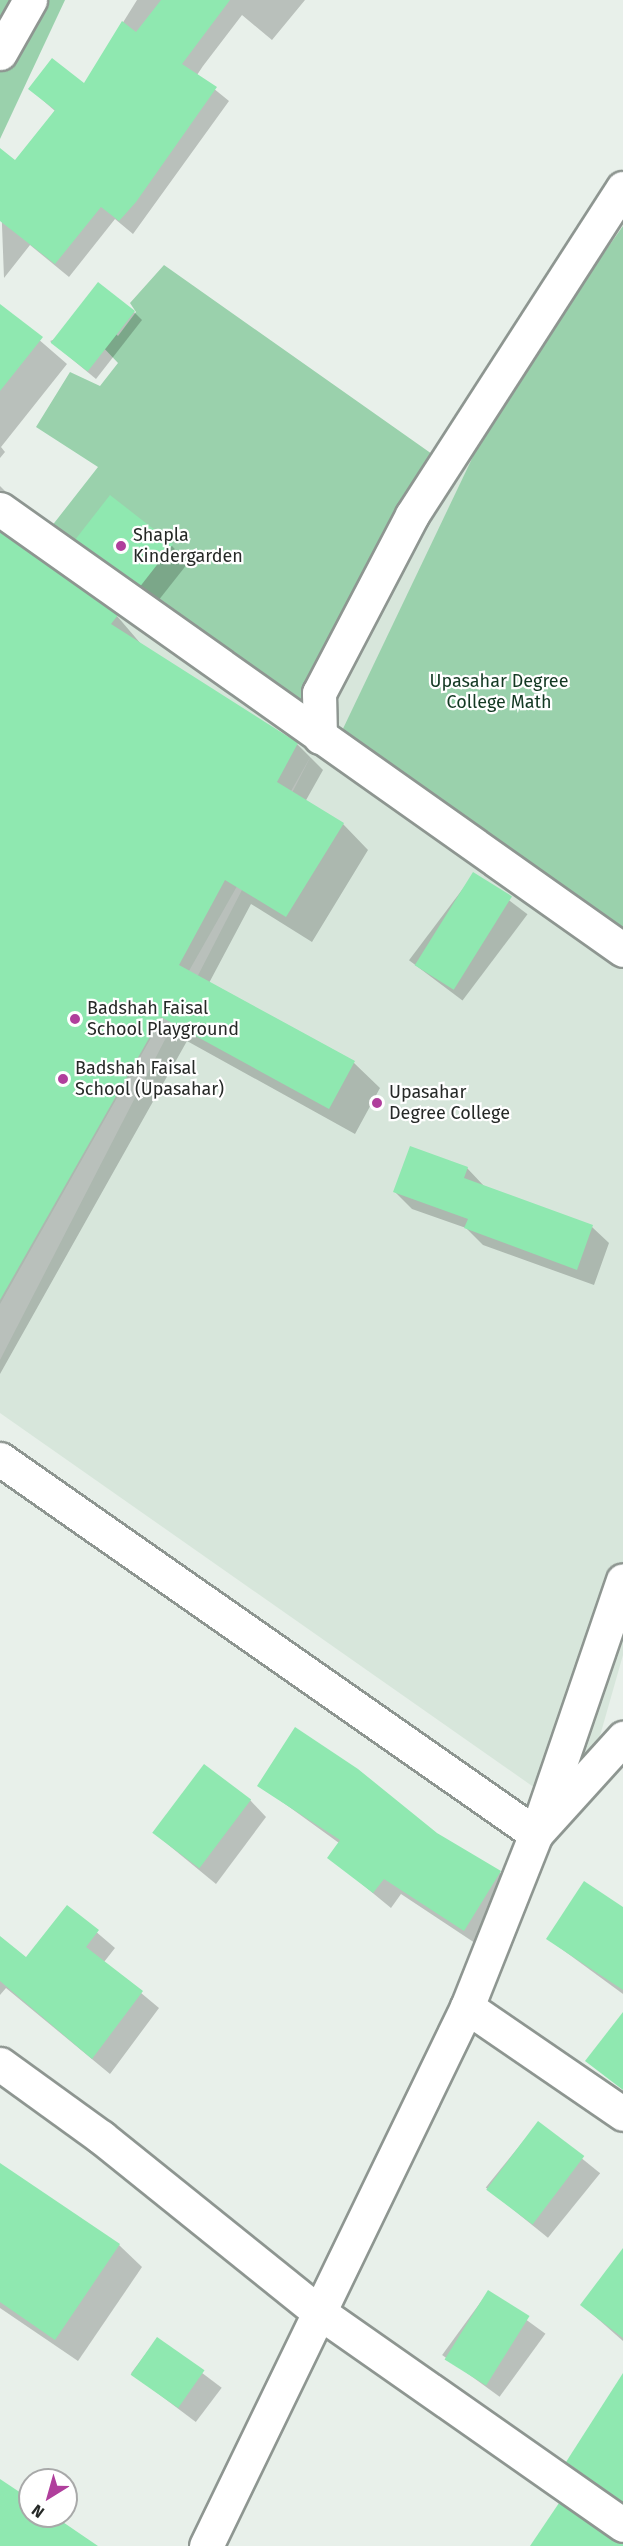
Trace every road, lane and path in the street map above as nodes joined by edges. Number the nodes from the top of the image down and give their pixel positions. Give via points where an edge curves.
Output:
1 (30, 0) edge
2 (0, 53) edge
3 (623, 188) edge
4 (0, 509) edge
5 (320, 737) junction
6 (623, 950) edge
7 (0, 1459) edge
8 (623, 1580) edge
9 (623, 1738) edge
10 (536, 1834) junction
11 (467, 2007) junction
12 (0, 2064) edge
13 (623, 2114) edge
14 (319, 2312) junction
15 (623, 2525) edge
16 (206, 2546) edge

1 - 2 street
3 - 5 street via 412,515 319,693
4 - 5 street
5 - 6 street
7 - 10 street
8 - 10 street
9 - 10 street
10 - 11 street
11 - 13 street
11 - 14 street
12 - 14 street via 101,2137
14 - 15 street
14 - 16 street

